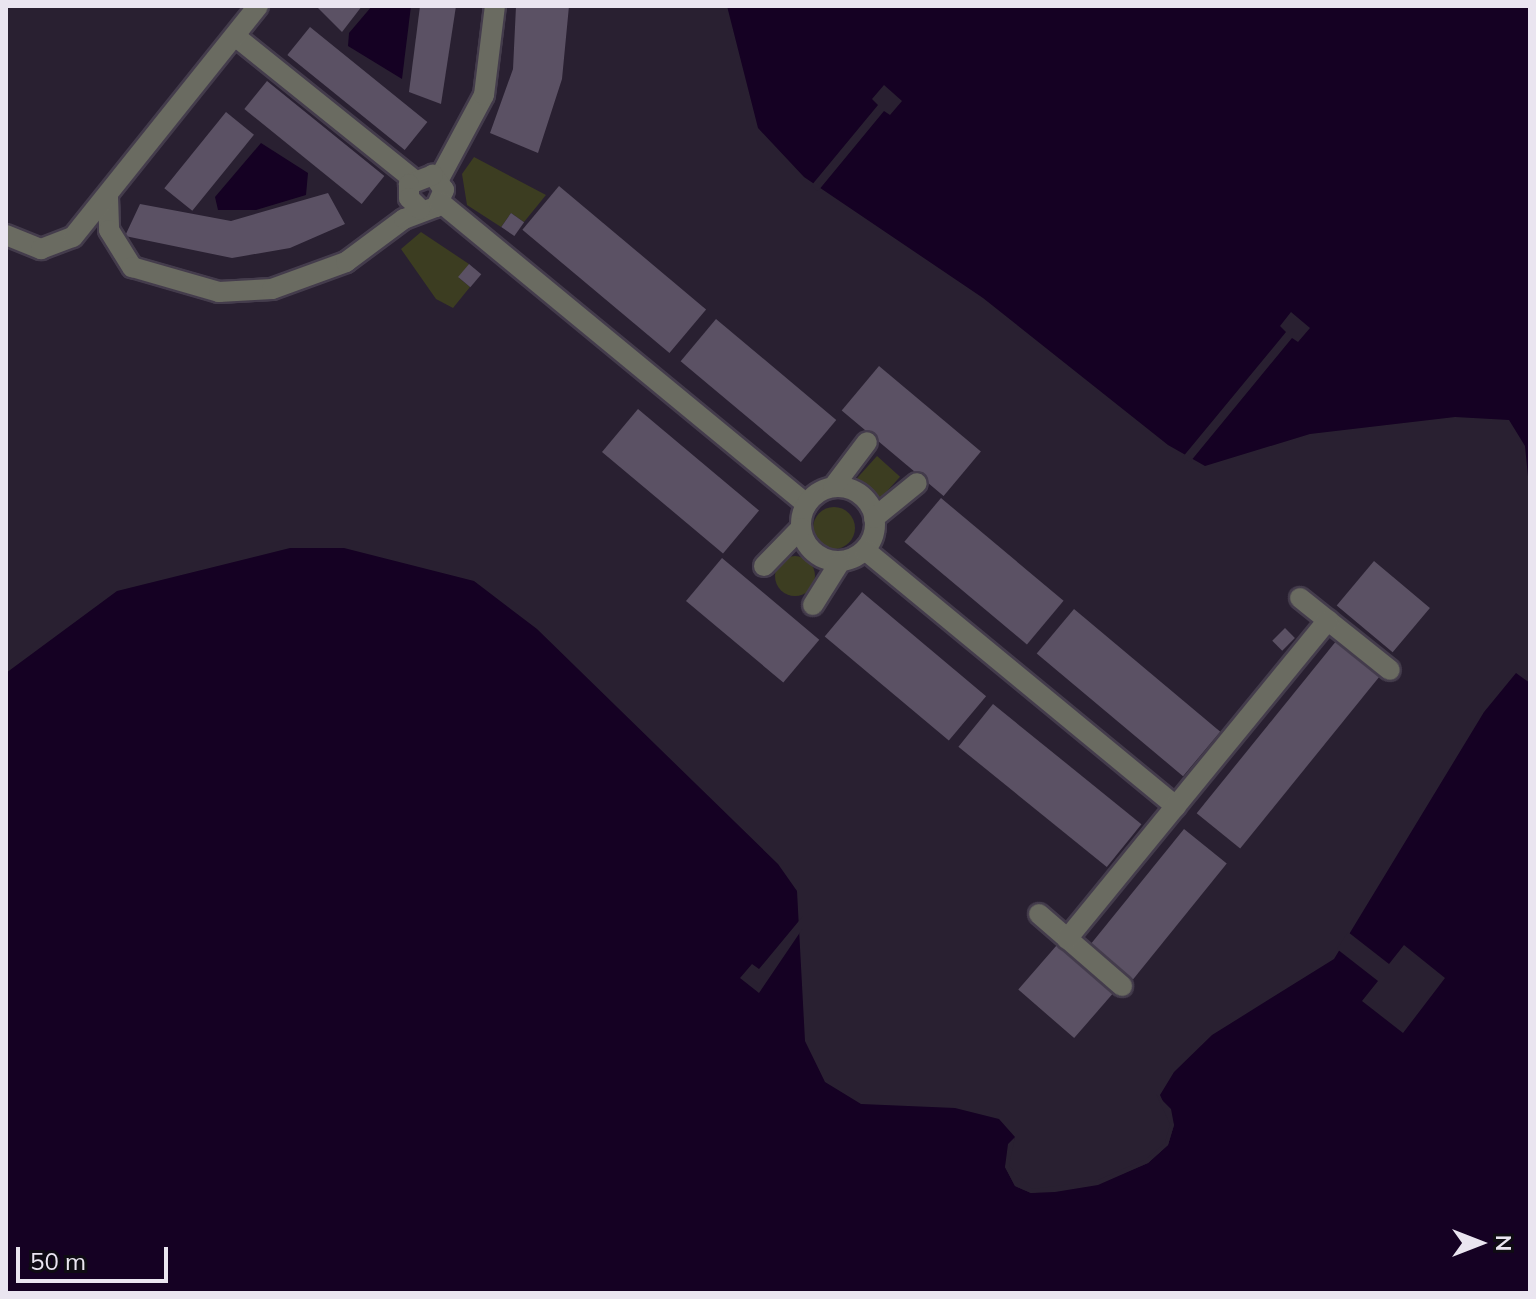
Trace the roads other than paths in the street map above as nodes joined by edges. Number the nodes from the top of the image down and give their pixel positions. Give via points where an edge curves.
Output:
1 (258, 6) edge
2 (495, 6) edge
3 (235, 36) junction
4 (413, 179) junction
5 (439, 179) junction
6 (108, 197) junction
7 (440, 202) junction
8 (420, 209) junction
9 (6, 235) edge
10 (867, 442) dead end
11 (917, 483) dead end
12 (833, 487) junction
13 (807, 504) junction
14 (874, 518) junction
15 (801, 528) junction
16 (865, 550) junction
17 (840, 562) junction
18 (764, 566) dead end
19 (1300, 598) dead end
20 (813, 605) dead end
21 (1328, 620) junction
22 (1390, 670) dead end
23 (1176, 806) junction
24 (1039, 914) dead end
25 (1067, 939) junction
26 (1122, 986) dead end

1 - 3 street
2 - 5 street via 484,95
3 - 4 street
3 - 6 street
4 - 5 street
4 - 8 street via 409,198
5 - 7 street
6 - 8 street via 109,230 132,267 219,292 272,289 322,274
6 - 9 street via 64,243 29,248
7 - 8 street
7 - 13 street
10 - 12 street
11 - 14 street
12 - 13 street
12 - 14 street via 861,495
13 - 15 street
14 - 16 street
15 - 17 street via 815,554
15 - 18 street
16 - 17 street
16 - 23 street
17 - 20 street
19 - 21 street
21 - 22 street
21 - 23 street
23 - 25 street
24 - 25 street
25 - 26 street

